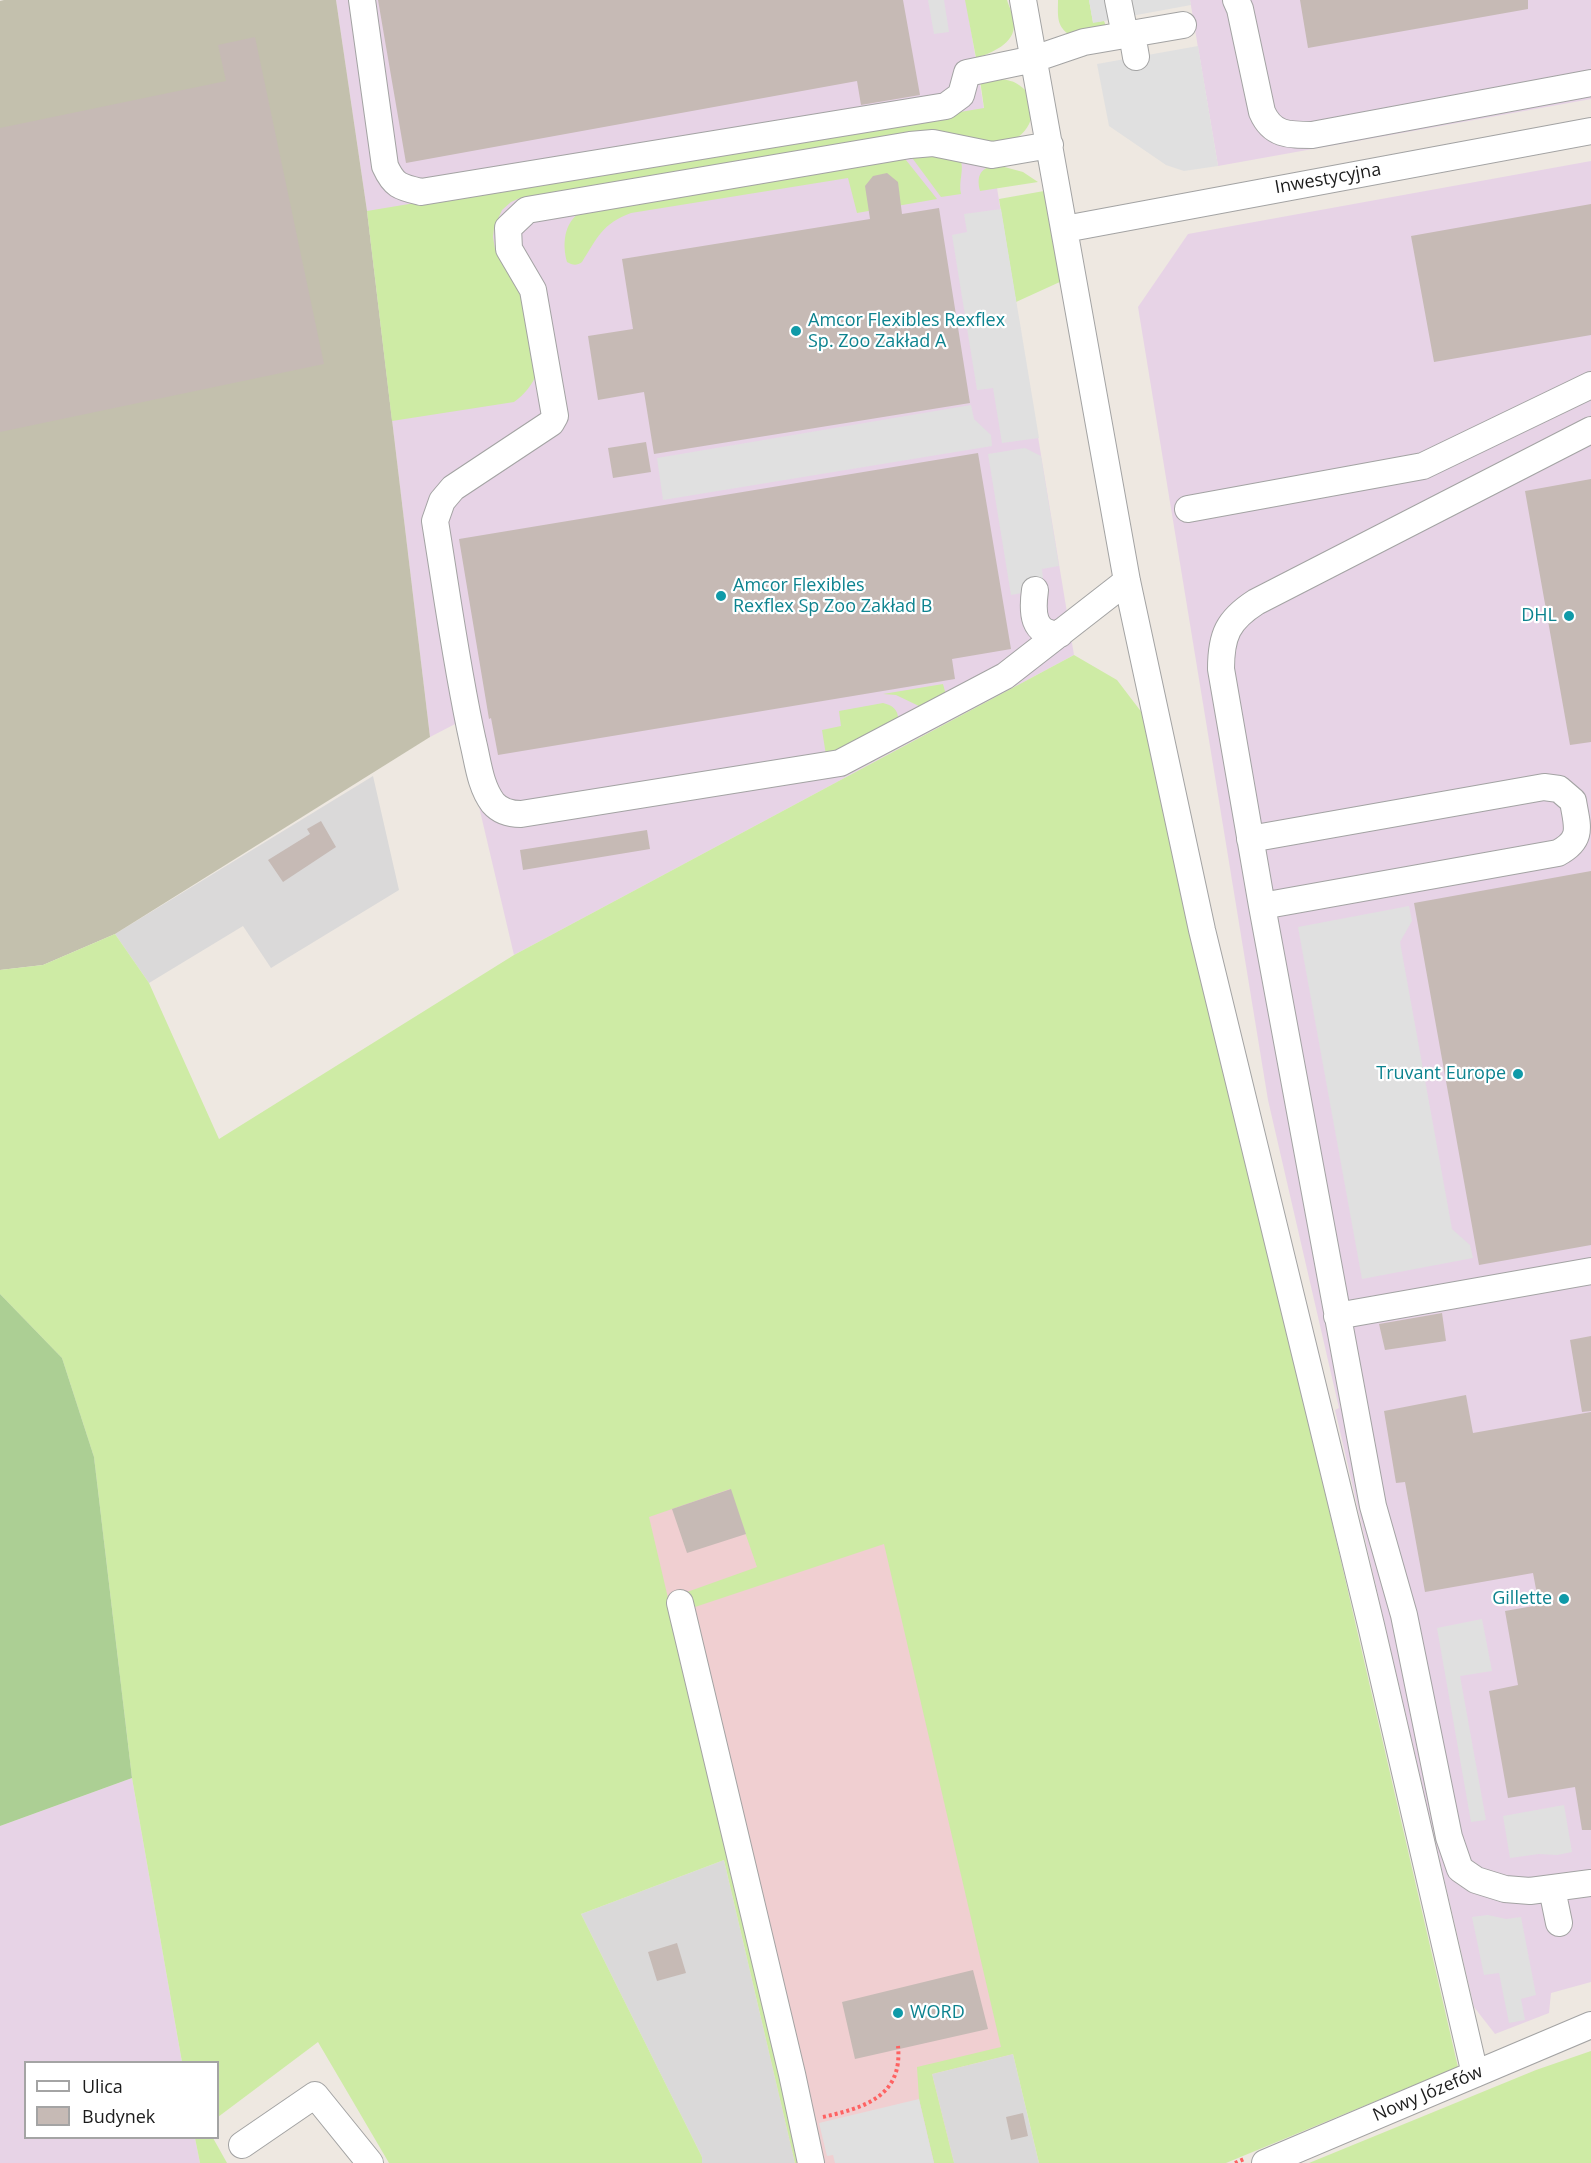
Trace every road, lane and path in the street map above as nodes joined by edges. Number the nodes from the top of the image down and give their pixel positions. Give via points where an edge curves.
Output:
1 (362, 0) edge
2 (1023, 0) edge
3 (1118, 0) edge
4 (1236, 0) edge
5 (1183, 26) dead end
6 (1131, 42) junction
7 (1034, 59) junction
8 (1591, 83) edge
9 (1591, 130) edge
10 (1050, 145) junction
11 (1065, 229) junction
12 (1591, 385) edge
13 (1591, 430) edge
14 (1188, 509) dead end
15 (1127, 581) junction
16 (1035, 590) dead end
17 (1060, 634) junction
18 (1250, 839) junction
19 (1262, 906) junction
20 (1591, 1271) edge
21 (1337, 1316) junction
22 (680, 1603) dead end
23 (1591, 1883) edge
24 (1552, 1889) junction
25 (1559, 1923) dead end
26 (1591, 2025) edge
27 (898, 2046) dead end
28 (1476, 2074) junction
29 (816, 2119) dead end
30 (242, 2145) dead end
31 (370, 2163) edge
32 (811, 2163) edge
33 (1265, 2163) edge

1 - 7 street via 385,166 400,187 420,192 946,106 961,95 967,73
2 - 7 street
3 - 6 street
4 - 8 street via 1262,112 1267,124 1286,133 1312,135
5 - 6 street
6 - 7 street via 1084,42
7 - 10 street
9 - 11 street, Inwestycyjna
10 - 11 street
10 - 17 street via 992,155 933,143 910,145 527,210 508,228 507,239 532,290 555,416 551,423 453,488 442,501 435,522 467,716 482,781 496,807 513,814 840,763 1005,676
11 - 15 street
12 - 14 street via 1424,466
13 - 18 street via 1240,613 1227,630 1221,669
15 - 17 street
15 - 28 street via 1202,930
16 - 17 street via 1037,626 1046,633
18 - 19 street
18 - 19 street via 1544,787 1559,789 1573,801 1578,832 1570,846 1558,853
19 - 21 street
20 - 21 street
21 - 24 street via 1373,1506 1404,1615 1449,1837 1460,1869 1476,1880 1506,1889
22 - 32 street
23 - 24 street
24 - 25 street
26 - 28 street, Nowy Józefów
27 - 29 path via 897,2075 881,2096 858,2109
28 - 33 street, Nowy Józefów
30 - 31 street via 315,2095

